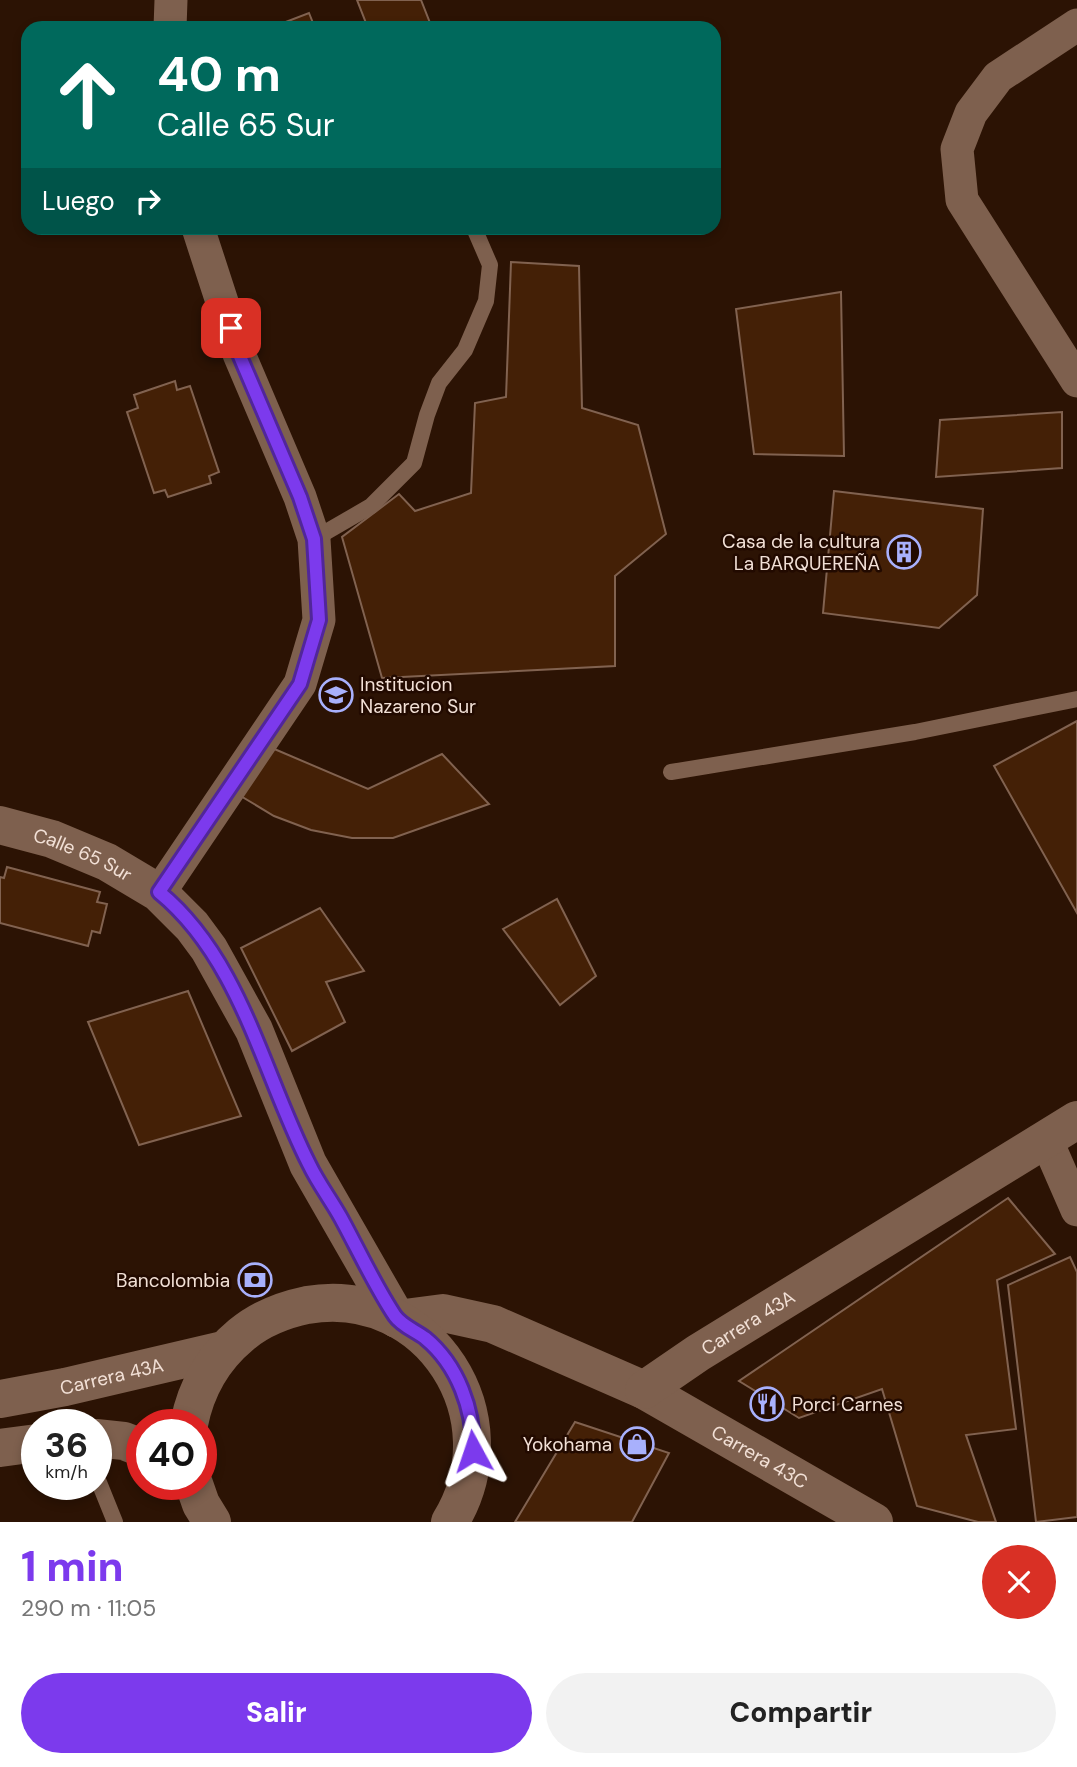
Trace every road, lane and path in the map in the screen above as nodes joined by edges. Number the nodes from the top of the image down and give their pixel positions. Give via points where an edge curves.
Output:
1 (171, 0) edge
2 (170, 21) edge
3 (1077, 24) edge
4 (200, 235) edge
5 (477, 235) edge
6 (1077, 381) edge
7 (314, 539) junction
8 (1077, 699) edge
9 (671, 772) dead end
10 (0, 825) edge
11 (159, 892) junction
12 (1061, 1129) edge
13 (1077, 1210) edge
14 (397, 1319) junction
15 (223, 1350) junction
16 (643, 1390) junction
17 (0, 1399) edge
18 (192, 1409) edge
19 (21, 1445) edge
20 (0, 1448) edge
21 (106, 1500) edge
22 (200, 1500) edge
23 (841, 1511) edge
24 (115, 1522) edge
25 (212, 1522) edge
26 (450, 1522) edge
27 (874, 1522) edge

1 - 2 street
3 - 6 street via 999,77 971,113 957,149 962,200
4 - 7 street via 239,354
5 - 7 lane via 490,265 486,301 465,350 439,383 414,463 371,506
7 - 11 street via 319,620 300,684
8 - 9 lane via 915,732
10 - 11 street, Calle 65 Sur via 74,848
11 - 14 street, Calle 65 Sur via 209,949 254,1030 309,1164
12 - 13 street
12 - 16 street, Carrera 43A
14 - 15 street via 361,1306 324,1303 286,1309 252,1325
14 - 16 street via 443,1313 493,1324
14 - 26 street via 426,1339 450,1366 466,1399 473,1433 472,1469
15 - 17 street, Carrera 43A
15 - 18 street via 205,1376
16 - 23 street, Carrera 43C
19 - 20 street
21 - 24 lane
22 - 25 street
23 - 27 street, Carrera 43C

